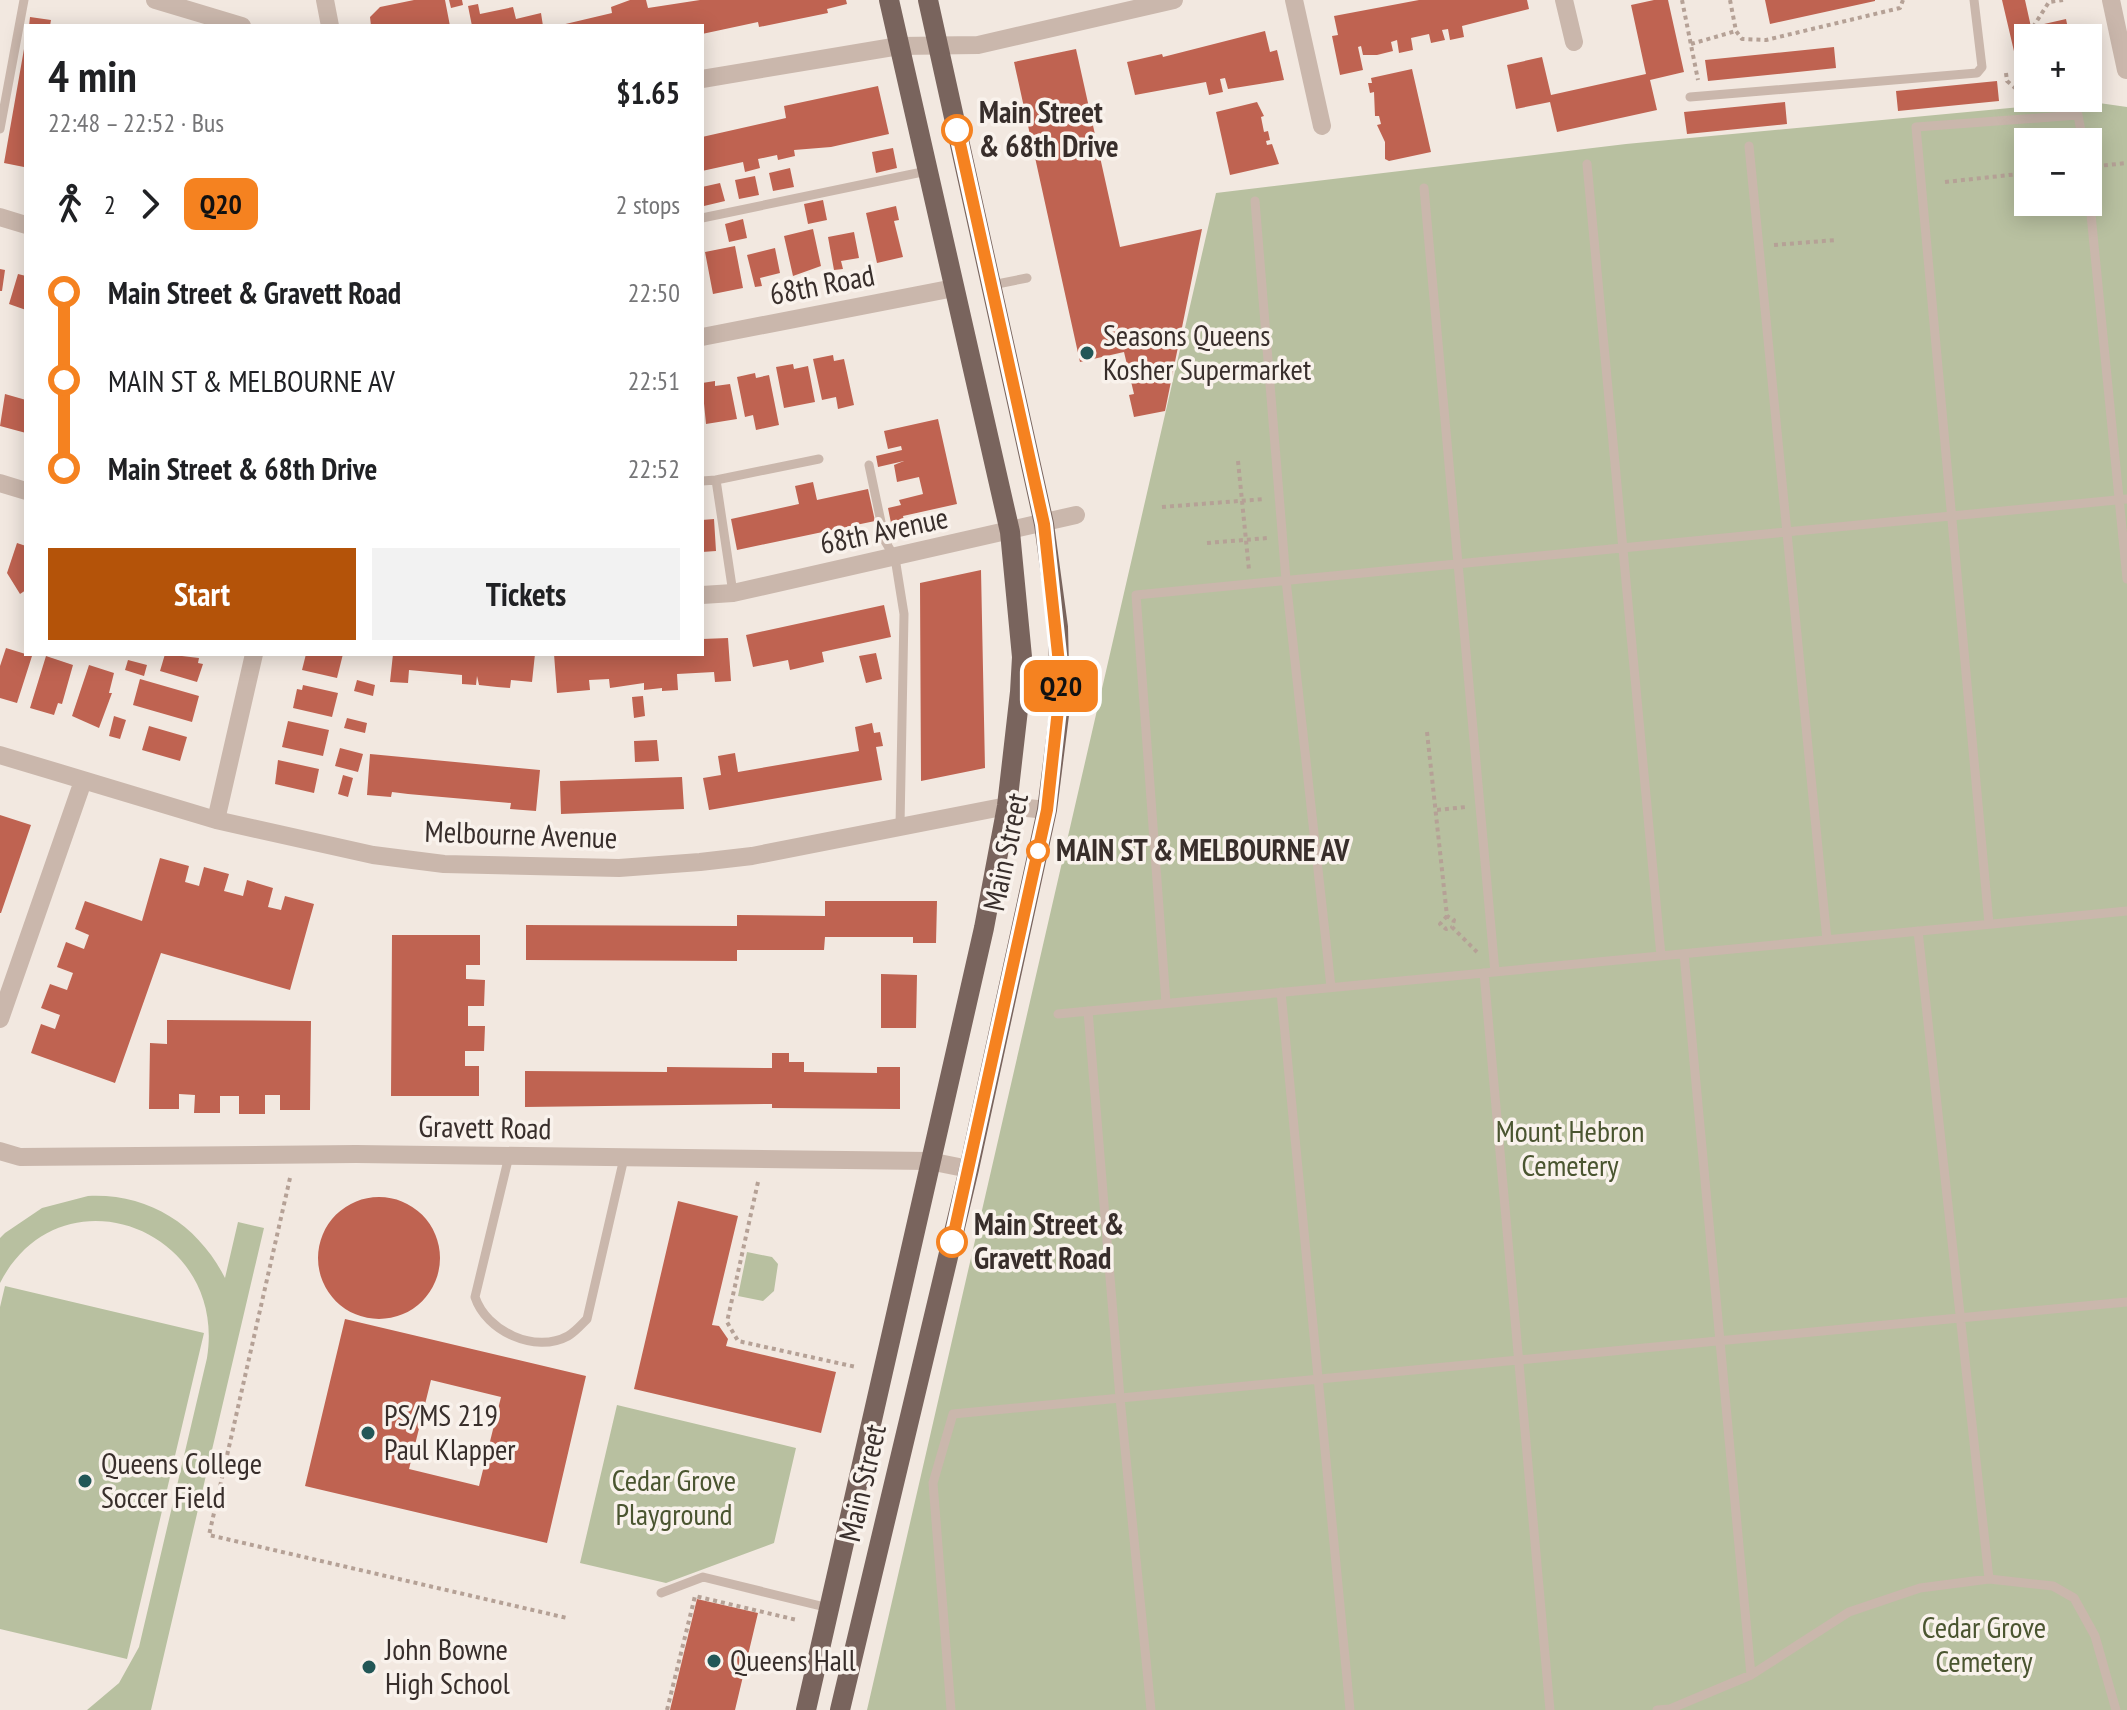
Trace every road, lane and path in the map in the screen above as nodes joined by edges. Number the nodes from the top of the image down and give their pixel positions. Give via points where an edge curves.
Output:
1 (24, 0) edge
2 (155, 0) edge
3 (325, 0) edge
4 (889, 0) edge
5 (928, 0) edge
6 (1174, 0) edge
7 (1294, 0) edge
8 (1564, 0) edge
9 (1682, 0) edge
10 (1730, 0) edge
11 (1903, 0) edge
12 (1974, 0) edge
13 (2063, 0) edge
14 (2111, 0) edge
15 (2047, 1) edge
16 (235, 24) edge
17 (330, 24) edge
18 (2035, 24) edge
19 (1736, 31) junction
20 (1574, 42) dead end
21 (1691, 44) junction
22 (937, 45) junction
23 (899, 46) junction
24 (2126, 71) edge
25 (2006, 73) dead end
26 (704, 79) edge
27 (1698, 80) dead end
28 (2014, 87) edge
29 (1690, 97) dead end
30 (1322, 126) dead end
31 (2080, 128) edge
32 (0, 129) edge
33 (1749, 146) dead end
34 (2127, 163) edge
35 (1587, 164) dead end
36 (2102, 166) edge
37 (927, 171) junction
38 (2014, 175) edge
39 (1945, 182) dead end
40 (1424, 188) dead end
41 (1255, 201) dead end
42 (2092, 216) edge
43 (0, 217) edge
44 (704, 218) edge
45 (24, 224) edge
46 (1836, 240) dead end
47 (1759, 246) junction
48 (1027, 278) dead end
49 (991, 285) junction
50 (954, 288) junction
51 (704, 337) edge
52 (819, 459) dead end
53 (1238, 461) dead end
54 (869, 465) dead end
55 (716, 480) junction
56 (704, 481) edge
57 (0, 483) edge
58 (24, 490) edge
59 (1279, 498) junction
60 (2124, 499) edge
61 (1242, 500) junction
62 (1162, 507) dead end
63 (1076, 515) dead end
64 (1952, 516) junction
65 (1044, 524) junction
66 (1010, 532) junction
67 (1788, 532) junction
68 (1283, 537) junction
69 (1246, 540) junction
70 (1207, 543) dead end
71 (1622, 548) junction
72 (895, 558) junction
73 (1457, 564) junction
74 (2127, 579) edge
75 (1286, 580) junction
76 (1250, 584) junction
77 (733, 593) junction
78 (704, 595) edge
79 (254, 656) edge
80 (1427, 732) dead end
81 (0, 755) edge
82 (83, 781) junction
83 (1007, 806) junction
84 (1480, 806) junction
85 (1047, 810) junction
86 (1437, 810) junction
87 (216, 820) junction
88 (900, 826) junction
89 (2127, 911) edge
90 (1447, 916) junction
91 (1989, 924) junction
92 (1452, 927) junction
93 (1918, 931) junction
94 (1827, 940) junction
95 (1684, 954) junction
96 (1661, 956) junction
97 (1489, 972) junction
98 (1331, 987) junction
99 (1281, 992) junction
100 (1166, 1003) junction
101 (1088, 1011) junction
102 (1058, 1014) dead end
103 (0, 1019) edge
104 (0, 1151) edge
105 (509, 1156) junction
106 (624, 1158) junction
107 (929, 1161) junction
108 (969, 1169) junction
109 (290, 1178) dead end
110 (758, 1182) dead end
111 (2127, 1302) edge
112 (1962, 1318) junction
113 (1719, 1341) junction
114 (1519, 1361) junction
115 (856, 1367) dead end
116 (1318, 1380) junction
117 (1120, 1398) junction
118 (1989, 1579) junction
119 (661, 1593) dead end
120 (829, 1608) junction
121 (567, 1618) dead end
122 (797, 1620) dead end
123 (1751, 1675) junction
124 (667, 1710) edge
125 (806, 1710) edge
126 (840, 1710) edge
127 (951, 1710) edge
128 (1151, 1710) edge
129 (1350, 1710) edge
130 (1550, 1710) edge
131 (1657, 1710) edge
132 (2116, 1710) edge

1 - 32 lane
2 - 16 street
3 - 17 street
4 - 23 main road, Main Street
5 - 22 main road, Main Street
6 - 22 street via 978,45
7 - 30 street
8 - 20 street
9 - 21 path
10 - 19 path
11 - 19 path via 1900,8 1766,40 1742,39
12 - 29 lane via 1982,67 1977,73
13 - 15 path
14 - 24 street
15 - 18 path
19 - 21 path
21 - 27 path
22 - 23 street
22 - 49 main road, Main Street
23 - 26 street
23 - 37 main road, Main Street
25 - 28 path
31 - 64 lane via 2078,115 1916,127
33 - 47 lane
34 - 36 path
35 - 71 lane
37 - 44 lane
37 - 50 main road, Main Street
38 - 39 path
40 - 73 lane
41 - 59 lane
42 - 60 lane
43 - 45 street
46 - 47 path
47 - 67 lane
48 - 49 lane
49 - 65 main road, Main Street
50 - 51 street, 68th Road
50 - 66 main road, Main Street
52 - 55 lane
53 - 61 path
54 - 72 lane via 885,541
55 - 56 lane
55 - 77 lane
57 - 58 street
59 - 61 path
59 - 68 lane
60 - 64 lane
60 - 74 lane
61 - 62 path
61 - 69 path
63 - 65 street, 68th Avenue
64 - 67 lane
64 - 91 lane
65 - 66 street, 68th Avenue
65 - 85 main road, Main Street via 1061,682
66 - 72 street, 68th Avenue
66 - 83 main road, Main Street via 1022,657
67 - 71 lane
67 - 94 lane
68 - 69 path
68 - 75 lane
69 - 70 path
69 - 76 path
71 - 73 lane
71 - 96 lane
72 - 77 street, 68th Avenue
72 - 88 lane via 904,614
73 - 75 lane
73 - 84 lane
75 - 76 lane
75 - 98 lane
76 - 100 lane via 1136,595
77 - 78 street, 68th Avenue
79 - 87 street
80 - 86 path
81 - 82 street, Melbourne Avenue
82 - 87 street, Melbourne Avenue
82 - 103 street
83 - 85 street, Melbourne Avenue
83 - 88 street, Melbourne Avenue
83 - 107 main road, Main Street
84 - 86 path
84 - 97 lane
85 - 108 main road, Main Street
86 - 90 path
87 - 88 street, Melbourne Avenue via 373,855 444,864 619,868 752,856
89 - 91 lane
90 - 92 path via 1454,920
90 - 92 path via 1440,924
91 - 93 lane
92 - 97 path
93 - 94 lane
93 - 112 lane
94 - 95 lane
95 - 96 lane
95 - 113 lane
96 - 97 lane
97 - 98 lane
97 - 114 lane
98 - 99 lane
99 - 100 lane
99 - 116 lane
100 - 101 lane
101 - 102 lane
101 - 117 lane
104 - 105 street, Gravett Road via 20,1157
105 - 106 street, Gravett Road
105 - 106 lane via 475,1297 496,1328 554,1342 587,1319
106 - 107 street, Gravett Road
107 - 108 street, Gravett Road
107 - 120 main road, Main Street
108 - 126 main road, Main Street
109 - 121 path via 209,1535
110 - 115 path via 727,1322 738,1341
111 - 112 lane
112 - 113 lane
112 - 118 lane
113 - 114 lane
113 - 123 lane
114 - 116 lane
114 - 130 lane
116 - 117 lane
116 - 129 lane
117 - 127 lane via 953,1414 933,1483
117 - 128 lane
118 - 123 lane via 1920,1588 1849,1612
118 - 132 lane via 2053,1586 2074,1598 2095,1636
119 - 120 lane via 703,1577
120 - 125 main road, Main Street
122 - 124 path via 695,1596
123 - 131 lane

